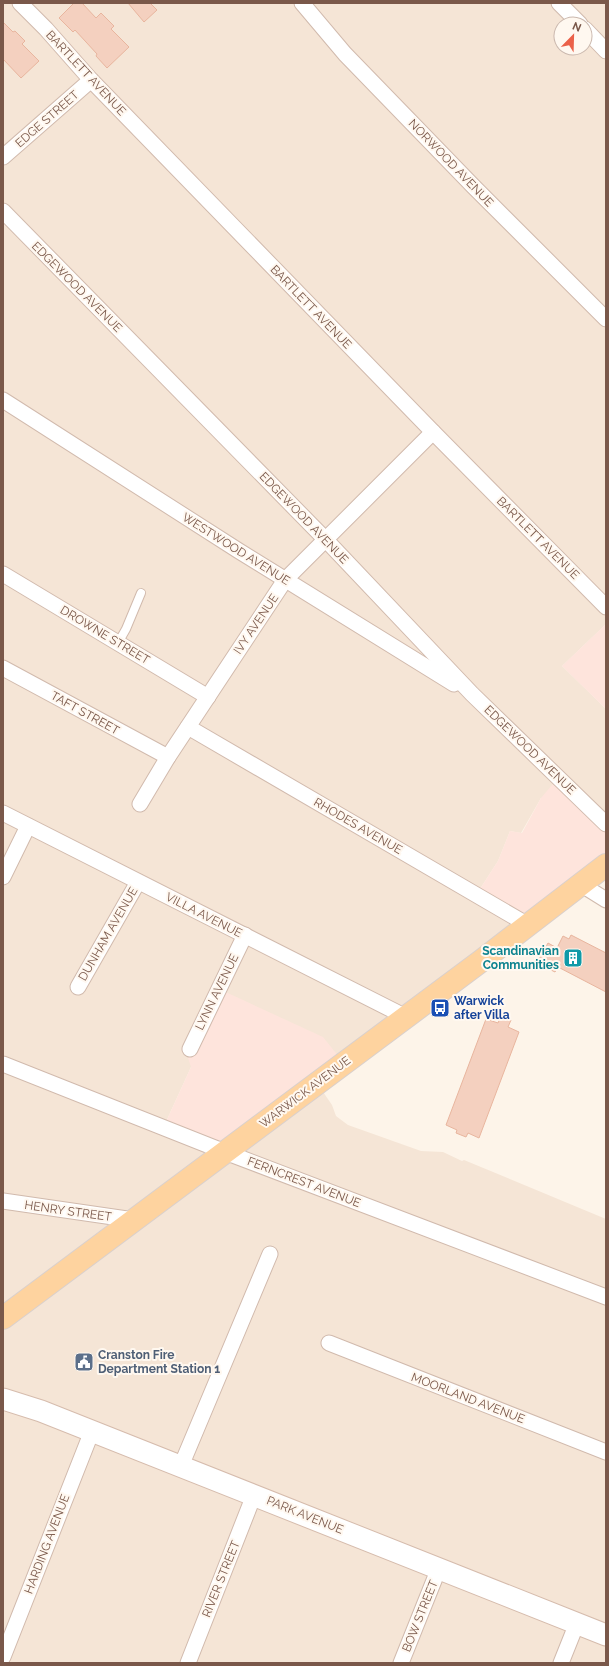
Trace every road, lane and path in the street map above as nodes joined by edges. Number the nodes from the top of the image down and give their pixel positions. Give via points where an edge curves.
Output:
1 (20, 3) edge
2 (302, 3) edge
3 (559, 3) edge
4 (572, 16) edge
5 (593, 37) edge
6 (606, 51) edge
7 (91, 80) junction
8 (3, 157) edge
9 (3, 211) edge
10 (606, 319) edge
11 (3, 400) edge
12 (433, 432) junction
13 (326, 540) junction
14 (3, 574) edge
15 (285, 580) junction
16 (141, 593) dead end
17 (606, 607) edge
18 (118, 643) junction
19 (3, 668) edge
20 (472, 694) junction
21 (208, 697) junction
22 (188, 728) junction
23 (168, 757) junction
24 (140, 804) dead end
25 (3, 813) edge
26 (606, 824) edge
27 (28, 826) junction
28 (606, 865) edge
29 (3, 877) edge
30 (138, 882) junction
31 (582, 885) junction
32 (606, 900) edge
33 (528, 925) junction
34 (245, 936) junction
35 (78, 987) dead end
36 (406, 1017) junction
37 (190, 1049) dead end
38 (3, 1064) edge
39 (225, 1152) junction
40 (3, 1201) edge
41 (134, 1220) junction
42 (270, 1254) dead end
43 (606, 1297) edge
44 (3, 1318) edge
45 (329, 1343) dead end
46 (3, 1399) edge
47 (92, 1431) junction
48 (606, 1452) edge
49 (181, 1466) junction
50 (254, 1495) junction
51 (439, 1568) junction
52 (576, 1623) junction
53 (606, 1635) edge
54 (3, 1657) edge
55 (188, 1663) edge
56 (401, 1663) edge
57 (561, 1663) edge

1 - 7 street, BARTLETT AVENUE
2 - 10 street, NORWOOD AVENUE via 345,54
3 - 4 street
5 - 6 street
7 - 8 street, EDGE STREET
7 - 12 street, BARTLETT AVENUE
9 - 13 street, EDGEWOOD AVENUE
11 - 15 street, WESTWOOD AVENUE
12 - 13 street, IVY AVENUE
12 - 17 street, BARTLETT AVENUE
13 - 15 street, IVY AVENUE
13 - 20 street, EDGEWOOD AVENUE
14 - 18 street, DROWNE STREET
15 - 20 street, WESTWOOD AVENUE
15 - 21 street, IVY AVENUE
16 - 18 lane
18 - 21 street, DROWNE STREET
19 - 23 street, TAFT STREET
20 - 26 street, EDGEWOOD AVENUE
21 - 22 street, IVY AVENUE
22 - 23 street, IVY AVENUE
22 - 33 street, RHODES AVENUE
23 - 24 street, IVY AVENUE
25 - 27 street, VILLA AVENUE
27 - 29 street
27 - 30 street, VILLA AVENUE
28 - 31 main road, WARWICK AVENUE
30 - 34 street, VILLA AVENUE
30 - 35 street, DUNHAM AVENUE
31 - 32 street
31 - 33 main road, WARWICK AVENUE
33 - 36 main road, WARWICK AVENUE
34 - 36 street, VILLA AVENUE
34 - 37 street, LYNN AVENUE
36 - 39 main road, WARWICK AVENUE
38 - 39 street, FERNCREST AVENUE
39 - 41 main road, WARWICK AVENUE
39 - 43 street, FERNCREST AVENUE
40 - 41 street, HENRY STREET
41 - 44 main road, WARWICK AVENUE
42 - 49 street
45 - 48 street, MOORLAND AVENUE
46 - 47 main road, PARK AVENUE
47 - 49 main road, PARK AVENUE
47 - 54 street, HARDING AVENUE
49 - 50 main road, PARK AVENUE
50 - 51 main road, PARK AVENUE
50 - 55 street, RIVER STREET
51 - 52 main road, PARK AVENUE
51 - 56 street, BOW STREET
52 - 53 main road, PARK AVENUE
52 - 57 street

